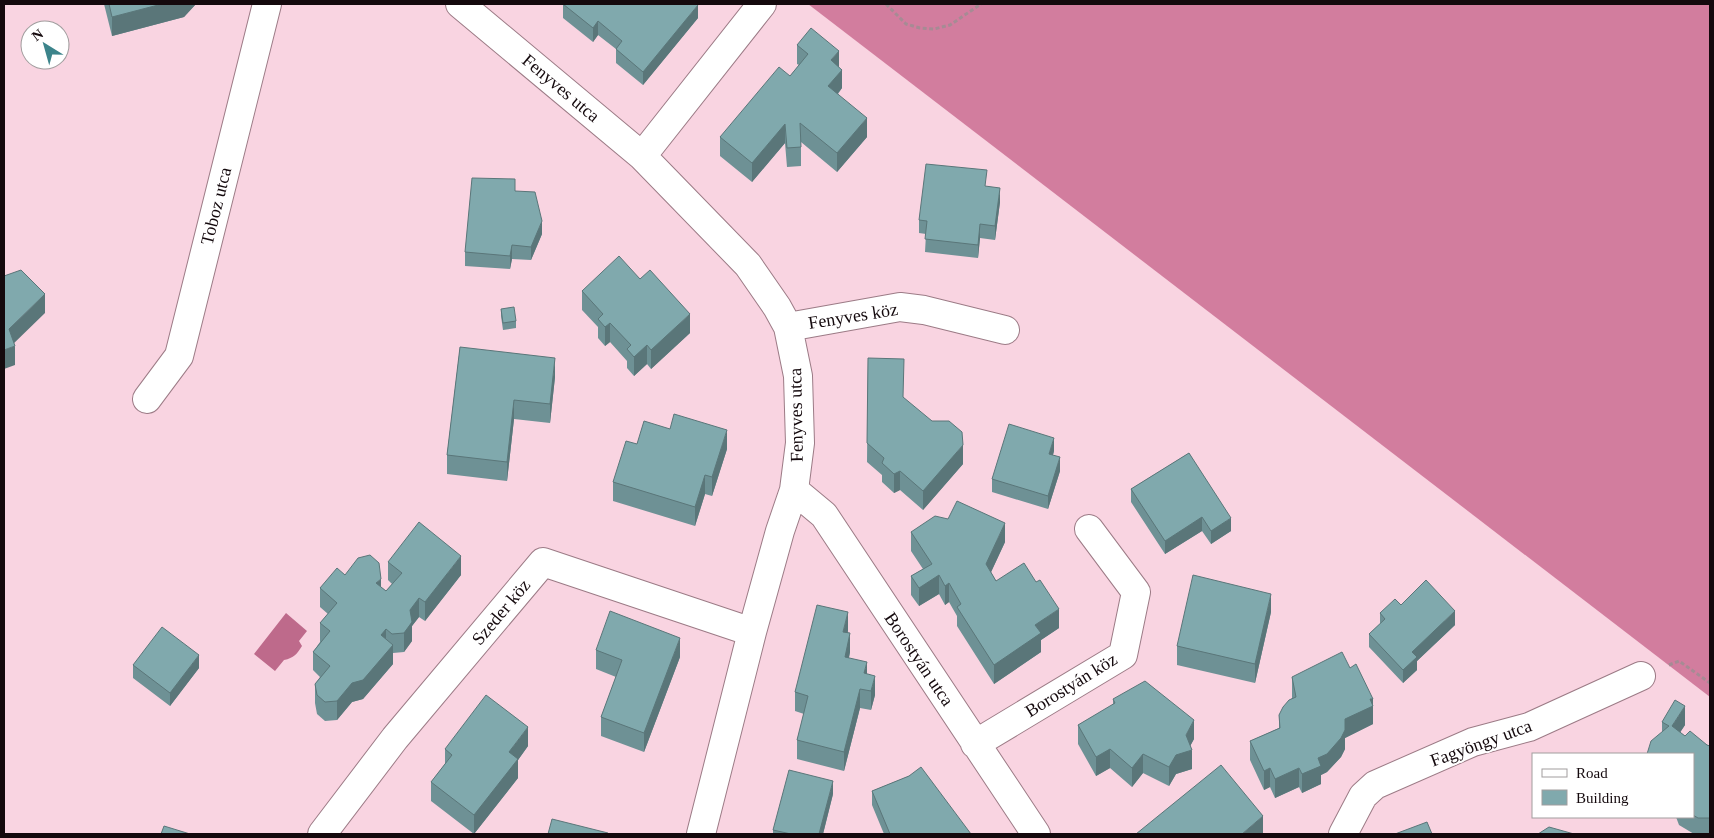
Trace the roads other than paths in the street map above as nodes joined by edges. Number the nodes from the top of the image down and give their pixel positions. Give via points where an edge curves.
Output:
1 (267, 4) edge
2 (460, 4) edge
3 (762, 4) edge
4 (642, 156) junction
5 (788, 327) junction
6 (1005, 330) dead end
7 (147, 399) dead end
8 (794, 490) junction
9 (1089, 529) dead end
10 (752, 632) junction
11 (1641, 676) road end
12 (975, 744) junction
13 (322, 834) edge
14 (701, 834) edge
15 (1036, 834) edge
16 (1343, 834) edge

1 - 7 street, Toboz utca via 178,356
2 - 4 street, Fenyves utca
3 - 4 street
4 - 5 street, Fenyves utca via 748,265
5 - 6 street, Fenyves köz via 900,307
5 - 8 street, Fenyves utca via 798,376 800,443
8 - 10 street, Fenyves utca
8 - 12 street, Borostyán utca via 824,515
9 - 12 street, Borostyán köz via 1136,592 1123,655
10 - 13 street, Szeder köz via 543,562 395,738
10 - 14 street, Fenyves utca
11 - 16 street, Fagyöngy utca via 1528,727 1473,742 1375,785 1363,796
12 - 15 street, Borostyán utca

